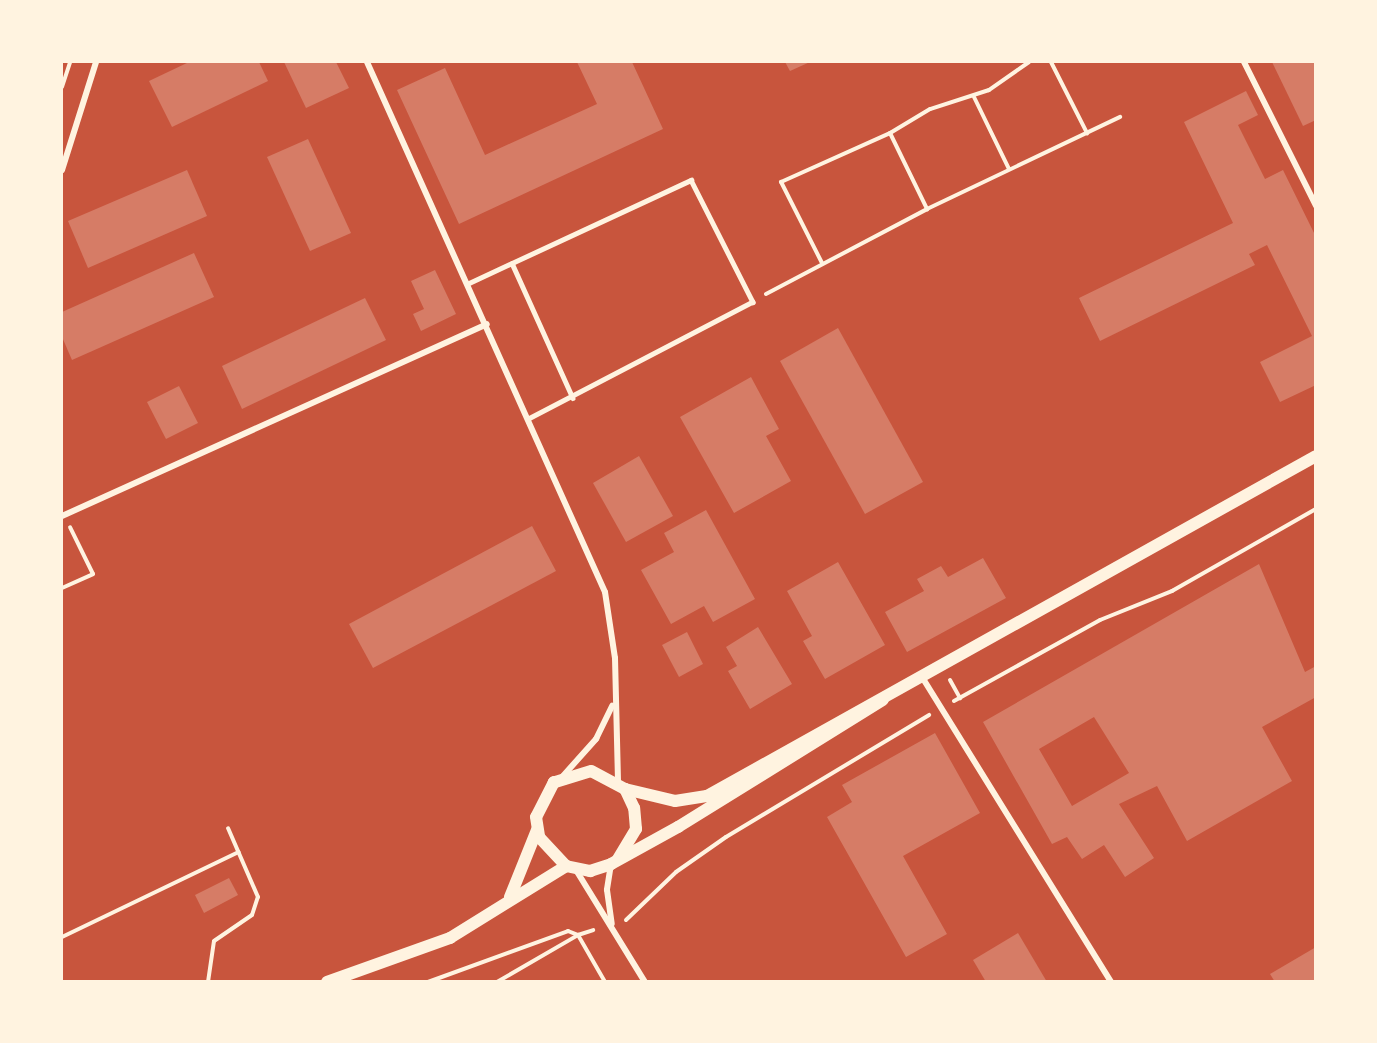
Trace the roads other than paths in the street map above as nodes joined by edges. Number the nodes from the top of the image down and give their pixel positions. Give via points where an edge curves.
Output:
1 (96, 62) edge
2 (367, 62) edge
3 (1244, 62) edge
4 (62, 170) edge
5 (1316, 206) edge
6 (512, 263) junction
7 (469, 283) junction
8 (487, 324) junction
9 (573, 398) junction
10 (530, 418) junction
11 (1316, 456) edge
12 (62, 516) edge
13 (922, 677) junction
14 (615, 694) junction
15 (886, 697) junction
16 (563, 776) junction
17 (622, 785) junction
18 (537, 830) junction
19 (615, 862) junction
20 (571, 868) junction
21 (510, 898) junction
22 (613, 927) junction
23 (327, 981) edge
24 (645, 981) edge
25 (1111, 981) edge

1 - 4 street
2 - 7 street
3 - 5 street
6 - 7 lane
6 - 9 lane
6 - 9 lane via 692,180 753,302
7 - 8 street
8 - 10 street
8 - 12 street
9 - 10 lane
10 - 14 street via 604,592 613,627
11 - 13 main road
13 - 15 main road
13 - 25 street
14 - 16 street via 605,723
14 - 17 street
15 - 17 main road via 865,704 696,800 660,799
15 - 19 main road via 760,779
16 - 17 main road via 591,771
16 - 18 main road via 542,797
17 - 19 main road via 634,808 636,829
18 - 20 main road via 550,855
18 - 21 main road
19 - 20 main road
19 - 22 street via 607,890
20 - 21 main road
20 - 22 street
21 - 23 main road via 450,938
22 - 24 street

